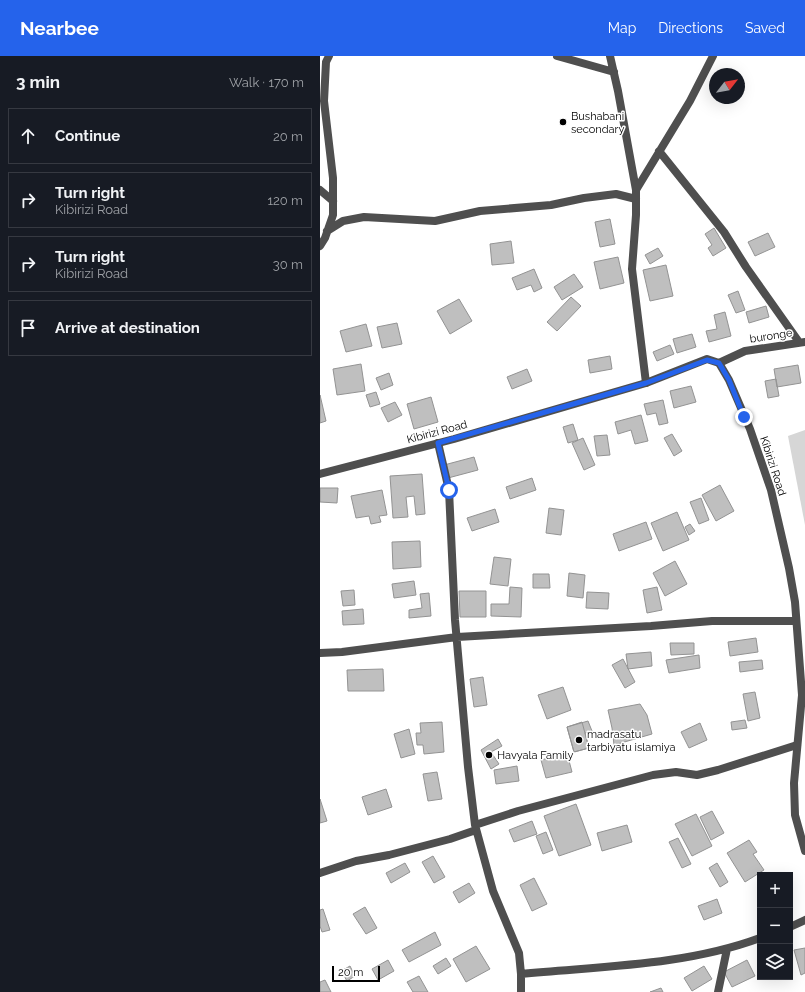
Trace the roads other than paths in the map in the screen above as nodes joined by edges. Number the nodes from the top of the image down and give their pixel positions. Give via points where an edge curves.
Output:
1 (557, 56) edge
2 (610, 56) edge
3 (713, 56) edge
4 (325, 61) edge
5 (614, 72) junction
6 (659, 151) junction
7 (320, 190) edge
8 (636, 190) junction
9 (636, 199) junction
10 (333, 202) junction
11 (327, 231) junction
12 (320, 246) edge
13 (802, 342) edge
14 (719, 363) junction
15 (646, 383) junction
16 (438, 443) junction
17 (320, 474) edge
18 (796, 621) junction
19 (457, 637) junction
20 (320, 653) edge
21 (798, 745) junction
22 (476, 827) junction
23 (805, 850) edge
24 (320, 873) edge
25 (805, 920) edge
26 (793, 926) edge
27 (757, 939) edge
28 (727, 948) junction
29 (522, 974) junction
30 (521, 992) edge
31 (718, 992) edge

1 - 5 street
2 - 5 street
3 - 6 street via 690,101
4 - 10 street via 324,101 333,178
5 - 8 street
6 - 8 street
6 - 13 street via 724,232 746,267
7 - 10 street
8 - 9 street
9 - 11 street via 616,194 551,205 480,211 435,221 364,217 343,221
9 - 15 street via 632,269
10 - 11 street via 333,215
11 - 12 street
13 - 14 street, buronge via 745,351
14 - 15 street, Kibirizi Road via 707,360
14 - 18 street, Kibirizi Road via 750,429 771,490 789,568
15 - 16 street, Kibirizi Road
16 - 17 street, Kibirizi Road
16 - 19 street via 449,490
18 - 19 street via 712,621
18 - 21 street, Kibirizi Road via 802,695
19 - 20 street
19 - 22 street
21 - 22 street via 697,775 676,772 653,775 518,811
21 - 23 street, Kibirizi Road via 794,783 795,815
22 - 24 street via 450,839 356,861
22 - 29 street via 493,891 519,953
25 - 26 street
27 - 28 street
28 - 29 street via 642,964
28 - 31 street
29 - 30 street

